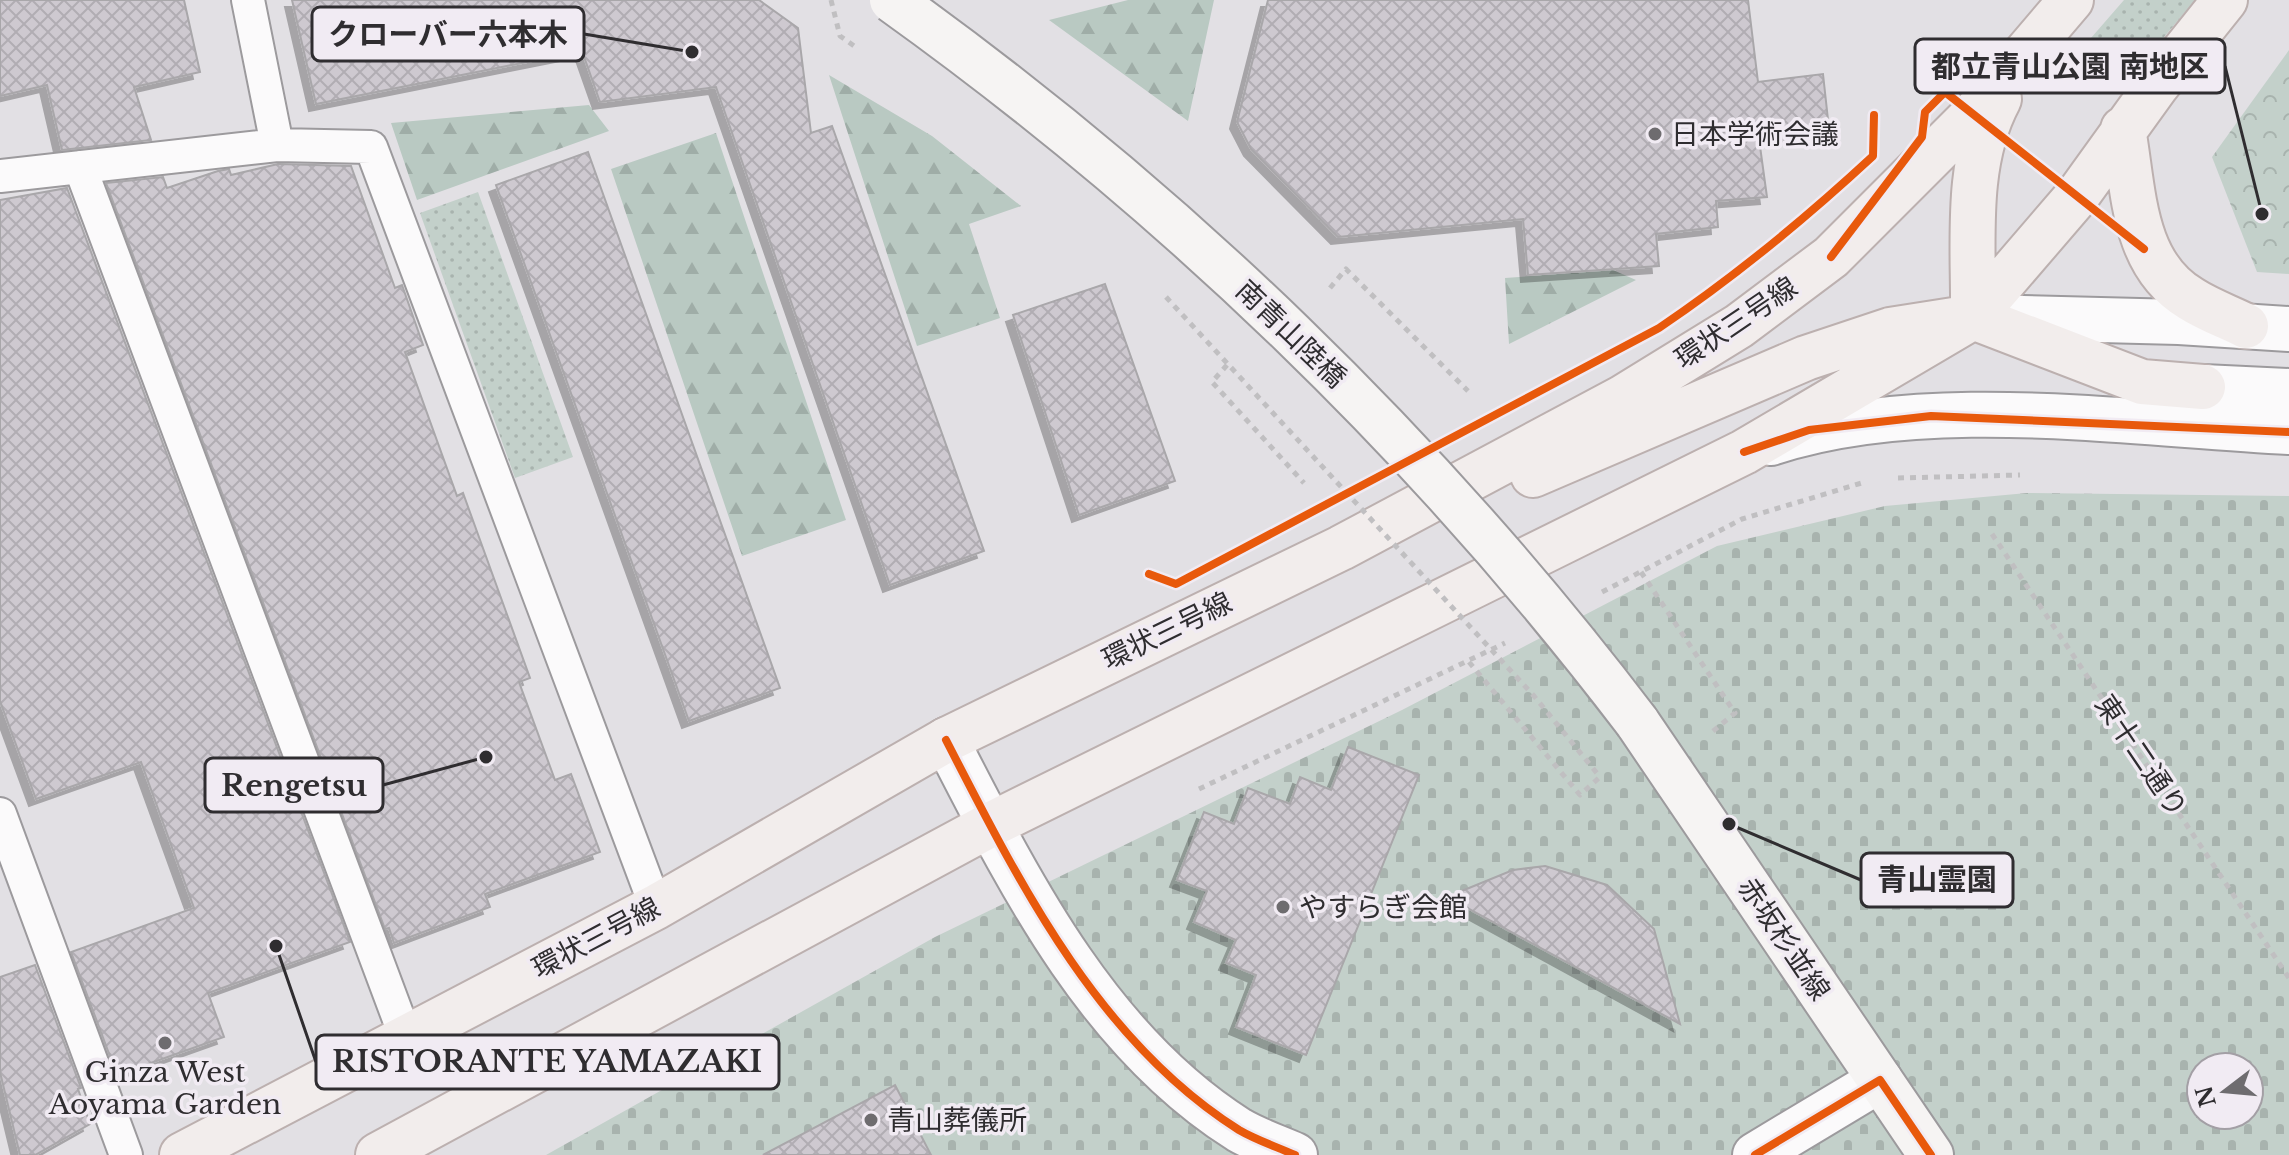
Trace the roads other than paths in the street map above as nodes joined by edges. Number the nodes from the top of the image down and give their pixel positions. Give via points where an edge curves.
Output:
1 (248, 0) edge
2 (892, 0) edge
3 (2071, 0) edge
4 (2225, 0) edge
5 (2021, 58) junction
6 (2123, 129) junction
7 (277, 145) junction
8 (80, 167) junction
9 (0, 176) edge
10 (1973, 317) junction
11 (2246, 326) junction
12 (2289, 329) edge
13 (2203, 387) joint
14 (2289, 391) edge
15 (2289, 432) edge
16 (1744, 452) junction
17 (1341, 548) junction
18 (1637, 722) joint
19 (946, 740) junction
20 (0, 814) edge
21 (990, 825) junction
22 (656, 907) junction
23 (406, 1038) junction
24 (1880, 1080) junction
25 (126, 1155) edge
26 (182, 1155) edge
27 (378, 1155) edge
28 (1295, 1155) edge
29 (1755, 1155) edge
30 (1931, 1155) edge

1 - 7 lane
2 - 18 main road, 南青山陸橋, bridge via 1119,177 1290,331 1491,543
3 - 5 main road, 環状三号線
4 - 6 main road
5 - 10 main road via 1985,125 1976,164
5 - 17 main road, 環状三号線 via 1973,115 1831,257 1739,326 1622,398
6 - 10 main road via 2077,196
6 - 11 main road via 2144,249 2166,279 2190,299
7 - 8 lane
7 - 22 lane via 371,147
8 - 9 lane
8 - 23 lane
10 - 11 street
10 - 13 main road via 2142,382
10 - 16 main road
10 - 17 main road via 1890,330 1806,358 1366,547
11 - 12 street
13 - 14 street
15 - 16 street via 1931,416 1809,430
16 - 21 main road
17 - 19 main road, 環状三号線
18 - 24 main road, 赤坂杉並線
19 - 21 street
19 - 22 main road, 環状三号線
20 - 25 lane
21 - 27 main road
21 - 28 street via 1113,1021 1179,1084 1241,1130
22 - 23 main road, 環状三号線
23 - 26 main road, 環状三号線
24 - 29 street
24 - 30 main road, 赤坂杉並線

